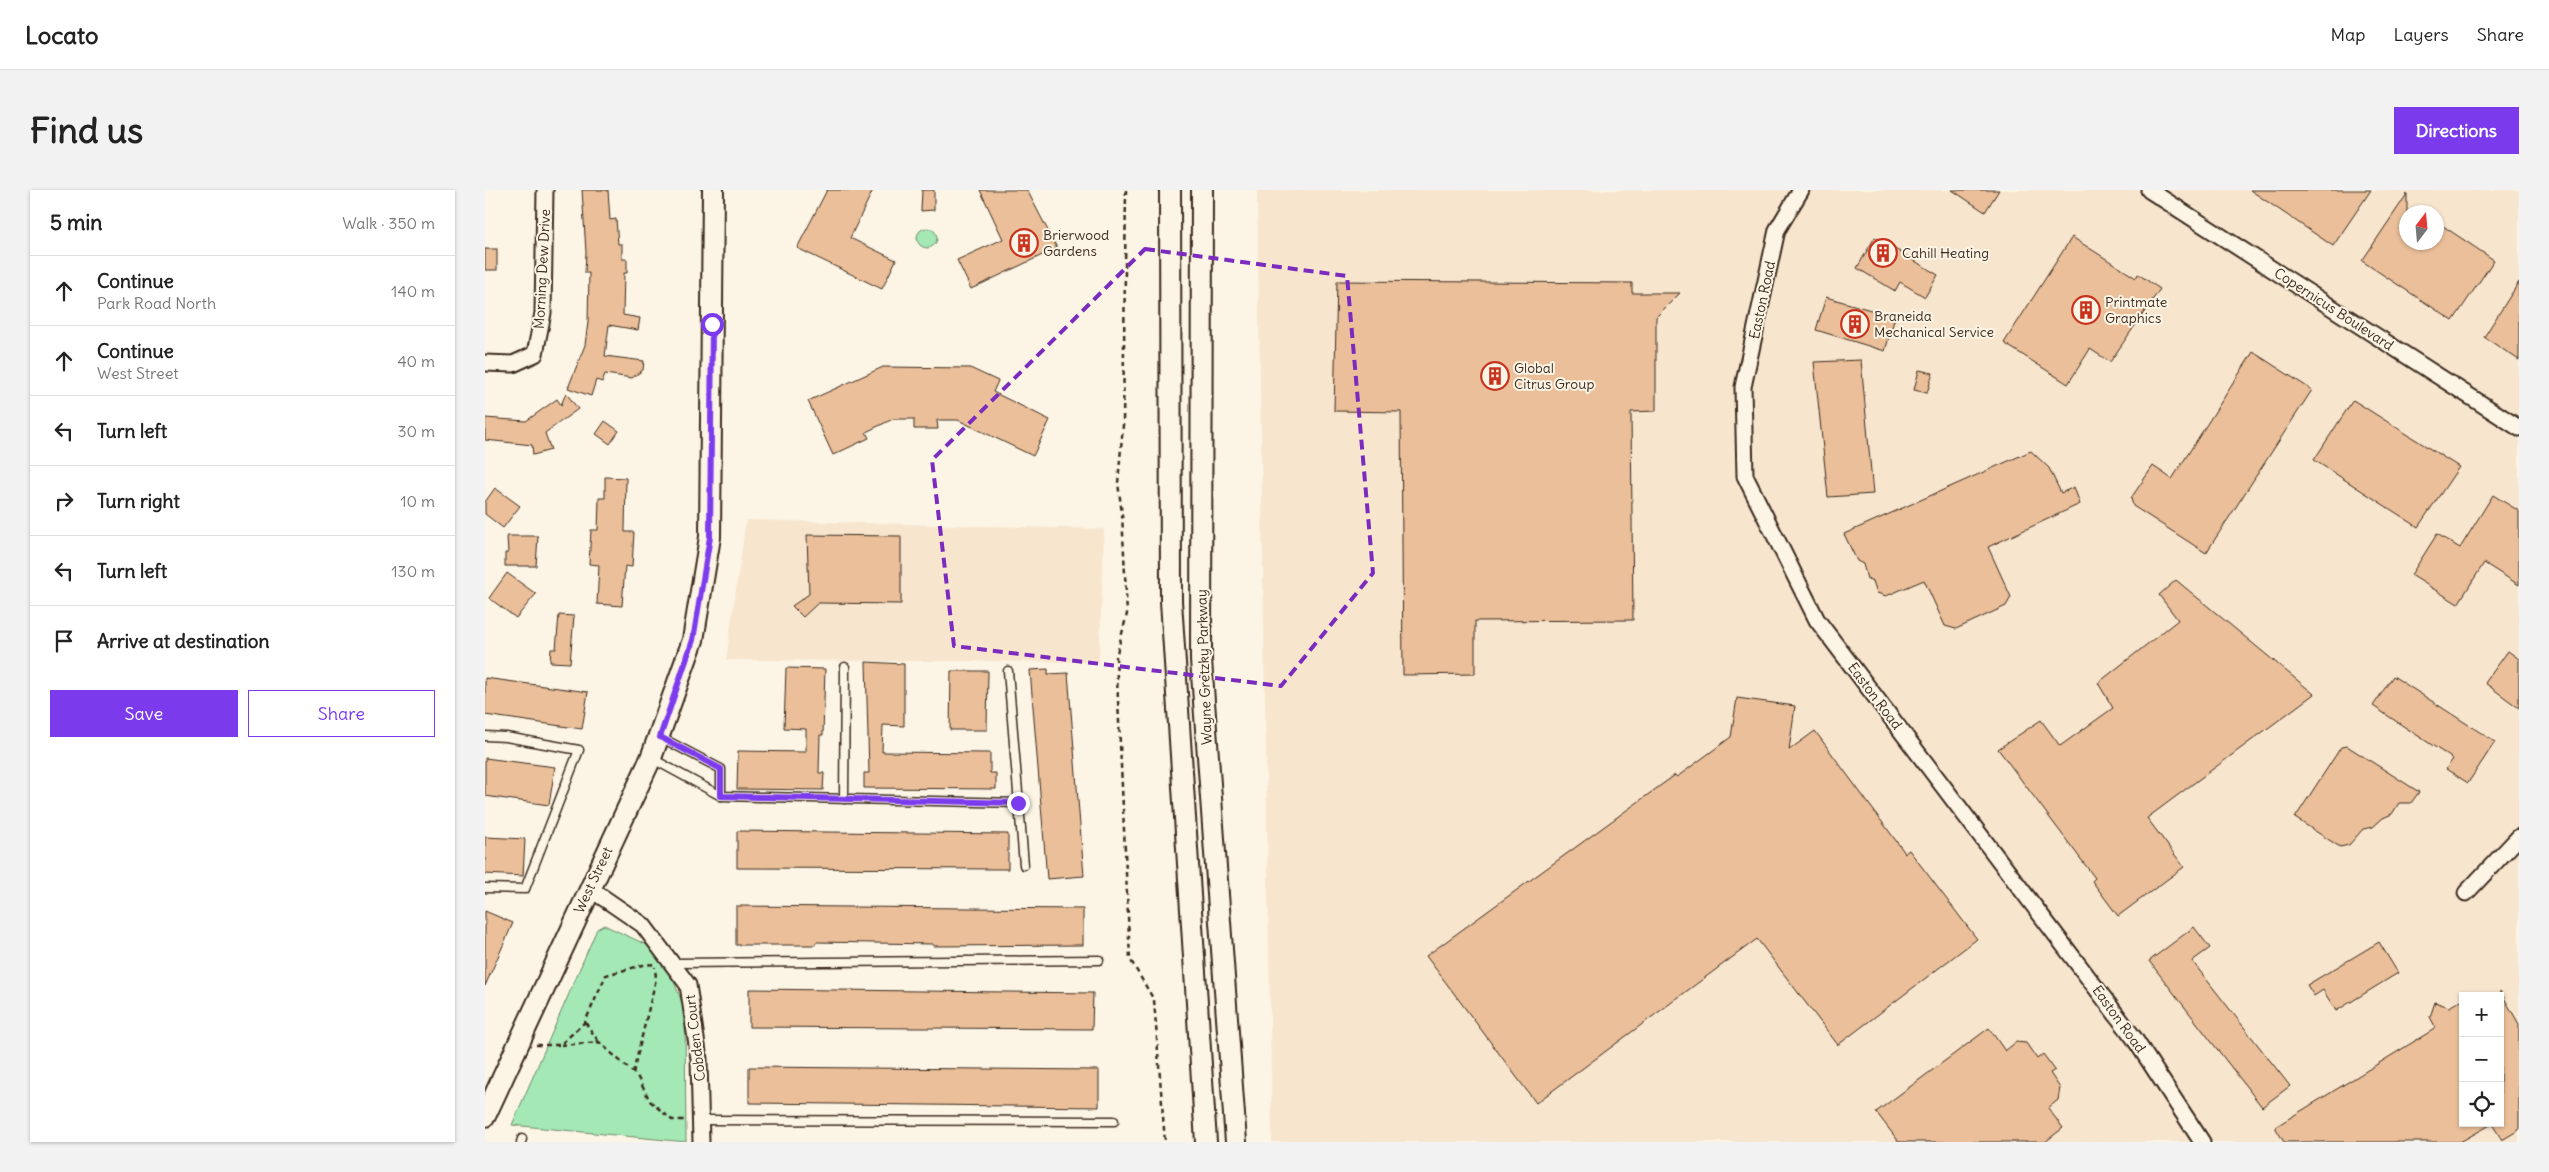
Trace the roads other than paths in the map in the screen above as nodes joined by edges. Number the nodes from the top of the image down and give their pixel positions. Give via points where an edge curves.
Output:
1 (545, 190) edge
2 (713, 190) edge
3 (1170, 190) edge
4 (1202, 190) edge
5 (1801, 190) edge
6 (2149, 190) edge
7 (485, 364) edge
8 (2519, 428) edge
9 (845, 667) dead end
10 (1008, 671) dead end
11 (485, 736) edge
12 (660, 737) junction
13 (651, 758) junction
14 (721, 796) junction
15 (845, 799) junction
16 (1018, 803) junction
17 (2519, 837) edge
18 (1024, 865) dead end
19 (485, 888) edge
20 (589, 888) junction
21 (2466, 893) dead end
22 (1099, 960) dead end
23 (672, 963) junction
24 (485, 1116) edge
25 (701, 1120) junction
26 (1114, 1121) dead end
27 (701, 1142) edge
28 (1205, 1142) edge
29 (1235, 1142) edge
30 (2202, 1142) edge

1 - 7 street, Morning Dew Drive via 543,313 535,354 513,364
2 - 12 main road, West Street via 710,537 693,640
3 - 28 main road, Wayne Gretzky Parkway via 1171,601
4 - 29 main road, Wayne Gretzky Parkway via 1201,660
5 - 30 street, Easton Road via 1777,230 1743,387 1745,476 1817,620 2134,1038
6 - 8 street, Copernicus Boulevard
9 - 15 lane
10 - 16 lane
11 - 19 lane via 579,750 525,889
12 - 13 main road, West Street
12 - 14 lane via 721,769
13 - 14 lane
13 - 20 main road, West Street
14 - 15 lane
15 - 16 lane
16 - 18 lane
17 - 21 street
20 - 23 street, Cobden Court via 643,924
20 - 24 main road, West Street
22 - 23 lane
23 - 25 street, Cobden Court via 688,985 699,1059
25 - 26 lane
25 - 27 street, Cobden Court

